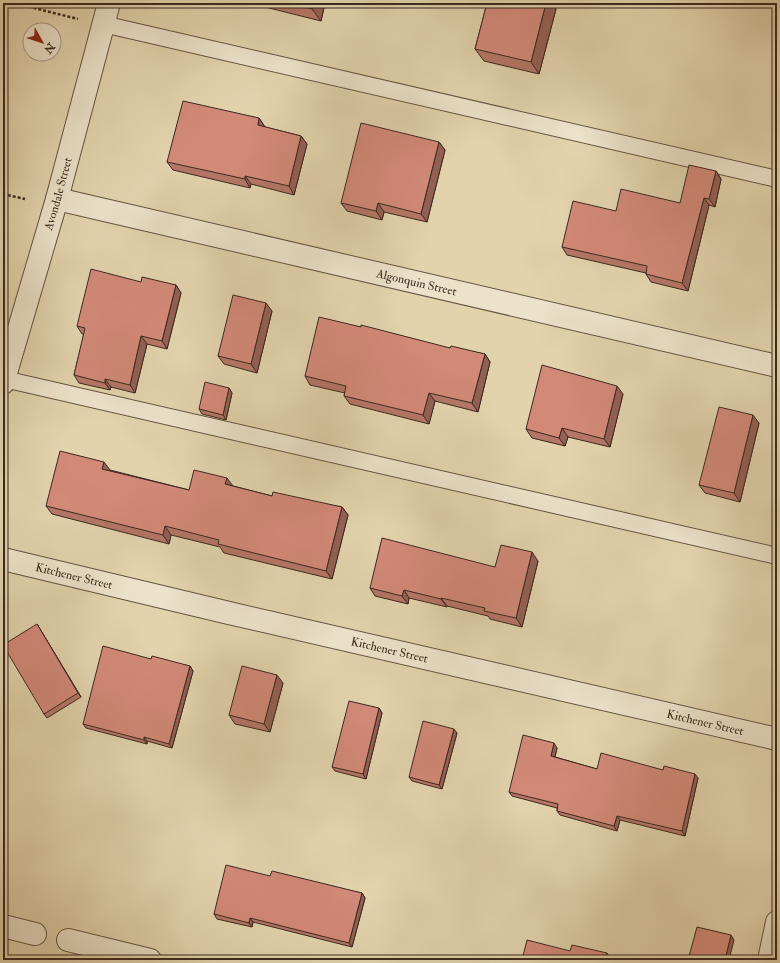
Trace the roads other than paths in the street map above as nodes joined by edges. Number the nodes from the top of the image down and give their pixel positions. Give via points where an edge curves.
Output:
1 (109, 3) edge
2 (103, 24) junction
3 (777, 179) edge
4 (56, 199) junction
5 (777, 366) edge
6 (4, 381) edge
7 (777, 556) edge
8 (3, 558) edge
9 (777, 739) edge
10 (777, 922) edge
11 (3, 926) edge
12 (35, 934) dead end
13 (68, 940) dead end
14 (150, 960) edge
15 (768, 960) edge

1 - 2 street, Avondale Street
2 - 3 lane
2 - 4 street, Avondale Street
4 - 5 street, Algonquin Street
4 - 6 street, Avondale Street
6 - 7 lane
8 - 9 street, Kitchener Street via 228,613
10 - 15 street
11 - 12 street
13 - 14 street

